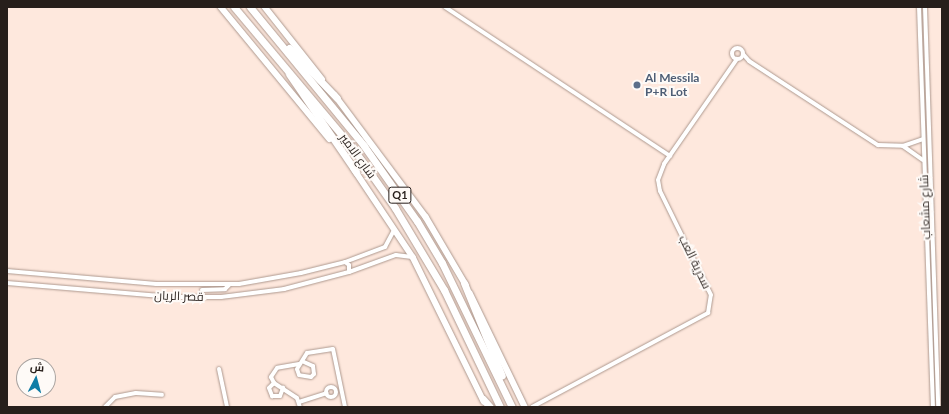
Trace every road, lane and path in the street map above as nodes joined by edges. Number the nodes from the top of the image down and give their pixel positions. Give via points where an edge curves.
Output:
1 (221, 7) edge
2 (234, 7) edge
3 (250, 7) edge
4 (265, 7) edge
5 (444, 7) edge
6 (918, 7) edge
7 (925, 7) edge
8 (270, 34) junction
9 (743, 54) junction
10 (732, 56) junction
11 (738, 59) junction
12 (749, 61) junction
13 (730, 65) junction
14 (288, 68) junction
15 (337, 98) junction
16 (923, 138) junction
17 (903, 146) junction
18 (670, 156) junction
19 (924, 160) junction
20 (356, 172) junction
21 (394, 225) junction
22 (932, 225) junction
23 (926, 226) junction
24 (413, 257) junction
25 (345, 262) junction
26 (7, 271) edge
27 (349, 272) junction
28 (464, 282) junction
29 (7, 284) edge
30 (230, 284) junction
31 (928, 284) junction
32 (934, 284) junction
33 (201, 285) junction
34 (202, 290) junction
35 (204, 297) junction
36 (304, 362) junction
37 (299, 364) junction
38 (219, 369) dead end
39 (274, 383) junction
40 (283, 388) junction
41 (327, 393) dead end
42 (162, 395) dead end
43 (483, 399) joint
44 (299, 402) junction
45 (524, 404) edge
46 (534, 405) edge
47 (932, 406) edge
48 (939, 406) edge
49 (105, 407) edge
50 (227, 407) edge
51 (230, 407) edge
52 (300, 407) edge
53 (345, 407) edge
54 (488, 407) edge
55 (500, 407) edge
56 (512, 407) edge

1 - 20 main road, شارع الامير
2 - 14 highway, شارع الامير / Q1
3 - 8 highway, شارع الامير / Q1
4 - 15 main road, شارع الامير
5 - 18 street
6 - 16 street, شارع مشعاب
7 - 22 street, شارع مشعاب
8 - 15 highway via 282,42
8 - 56 highway, شارع الامير / Q1 via 364,146 417,221 442,263
9 - 10 street via 736,48
9 - 11 street, سدرية العب
9 - 12 street
10 - 11 street
10 - 13 street, سدرية العب
11 - 12 street
11 - 13 street, سدرية العب
12 - 17 street via 871,142 884,146
13 - 18 street, سدرية العب
14 - 20 highway via 293,82
14 - 55 highway, شارع الامير / Q1 via 352,147 396,208 444,290
15 - 28 main road, شارع الامير via 426,217
16 - 17 street
16 - 19 street, شارع مشعاب
17 - 19 street
18 - 46 street, سدرية العب via 659,174 658,186 711,296 708,312
19 - 23 street, شارع مشعاب
20 - 21 main road, شارع الامير
21 - 24 main road, شارع الامير
21 - 25 street, قصر الريان via 393,237 385,247
22 - 23 street
22 - 32 street, شارع مشعاب
23 - 31 street, شارع مشعاب
24 - 27 street, قصر الريان via 396,255
24 - 43 main road, شارع الامير
25 - 27 street via 350,267
25 - 30 street, قصر الريان via 301,273
26 - 33 street, قصر الريان
27 - 35 street, قصر الريان via 284,289
28 - 45 main road, شارع الامير via 482,313
28 - 56 highway
29 - 35 street, قصر الريان
30 - 33 street, قصر الريان
30 - 34 street via 226,289
31 - 32 street
31 - 47 street, شارع مشعاب
32 - 48 street, شارع مشعاب
33 - 34 street
34 - 35 street
36 - 37 street
36 - 37 street via 315,370 311,377 299,375
36 - 53 street via 308,352 334,349
37 - 39 street via 272,372
38 - 50 street
39 - 40 street
39 - 40 street via 269,388 272,396 280,396
40 - 44 street
41 - 44 street
42 - 49 street via 136,393 115,397
43 - 54 highway
44 - 52 street
45 - 46 street, سدرية العب
47 - 48 street
50 - 51 street

